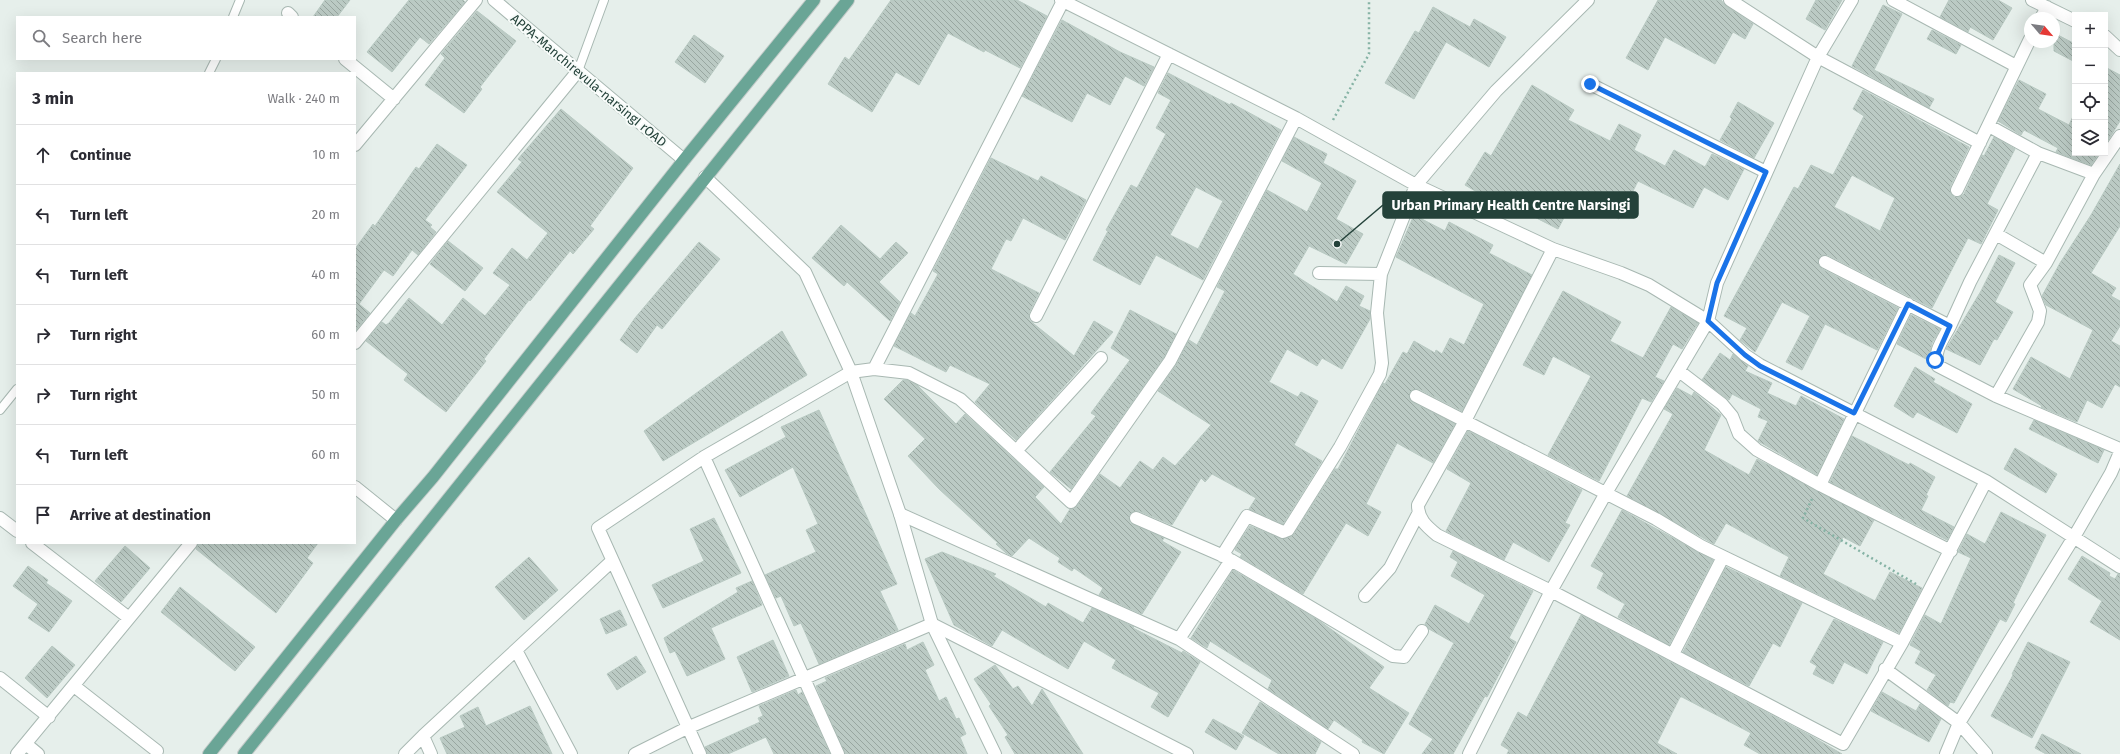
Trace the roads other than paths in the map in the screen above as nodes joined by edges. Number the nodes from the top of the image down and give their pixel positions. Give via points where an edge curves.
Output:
1 (240, 0) edge
2 (476, 0) edge
3 (494, 0) edge
4 (604, 0) edge
5 (814, 0) edge
6 (848, 0) edge
7 (1062, 0) edge
8 (1588, 0) edge
9 (1730, 0) edge
10 (1852, 0) edge
11 (1893, 0) edge
12 (2032, 0) edge
13 (2047, 7) junction
14 (2044, 12) edge
15 (233, 16) edge
16 (2072, 20) edge
17 (2108, 39) edge
18 (2025, 48) edge
19 (2120, 50) edge
20 (1169, 54) junction
21 (1818, 56) junction
22 (216, 60) edge
23 (346, 60) edge
24 (2016, 66) junction
25 (578, 71) junction
26 (210, 72) edge
27 (1590, 84) dead end
28 (394, 98) junction
29 (1296, 118) junction
30 (1989, 126) junction
31 (2120, 136) edge
32 (356, 144) edge
33 (1980, 144) junction
34 (2038, 153) junction
35 (684, 160) junction
36 (1766, 172) junction
37 (2094, 174) junction
38 (705, 176) junction
39 (1416, 185) junction
40 (1957, 190) dead end
41 (1996, 234) junction
42 (1553, 249) junction
43 (1825, 262) dead end
44 (2046, 263) junction
45 (1319, 273) dead end
46 (1381, 274) junction
47 (1908, 304) junction
48 (1036, 316) dead end
49 (1708, 321) junction
50 (1950, 326) junction
51 (356, 342) edge
52 (1101, 358) dead end
53 (874, 369) junction
54 (1679, 371) junction
55 (851, 372) junction
56 (16, 390) edge
57 (1416, 396) dead end
58 (1996, 396) junction
59 (0, 410) edge
60 (1854, 413) junction
61 (1465, 421) junction
62 (1016, 451) junction
63 (2120, 451) edge
64 (704, 456) junction
65 (1986, 481) junction
66 (1820, 485) junction
67 (356, 488) edge
68 (1606, 493) junction
69 (900, 514) junction
70 (1418, 514) junction
71 (0, 518) edge
72 (1136, 518) dead end
73 (396, 520) junction
74 (16, 530) edge
75 (2074, 537) junction
76 (33, 544) edge
77 (190, 544) edge
78 (1951, 551) junction
79 (1723, 557) junction
80 (1227, 558) junction
81 (612, 562) junction
82 (2120, 567) edge
83 (1551, 591) junction
84 (1365, 596) dead end
85 (129, 618) junction
86 (932, 624) junction
87 (1422, 631) dead end
88 (1179, 639) junction
89 (1902, 643) junction
90 (517, 652) junction
91 (1673, 654) junction
92 (1885, 669) junction
93 (0, 678) edge
94 (804, 679) junction
95 (74, 686) junction
96 (48, 717) junction
97 (1959, 724) junction
98 (687, 728) junction
99 (423, 736) junction
100 (26, 744) junction
101 (157, 751) dead end
102 (1346, 752) edge
103 (17, 754) edge
104 (38, 754) edge
105 (209, 754) edge
106 (244, 754) edge
107 (404, 754) edge
108 (431, 754) edge
109 (571, 754) edge
110 (636, 754) edge
111 (700, 754) edge
112 (838, 754) edge
113 (995, 754) edge
114 (1187, 754) edge
115 (1469, 754) edge
116 (1946, 754) edge
117 (1986, 754) edge

1 - 15 lane
2 - 28 street
3 - 25 street, APPA-Manchirevula-narsingI rOAD
4 - 25 lane
5 - 35 main road
6 - 38 main road
7 - 20 street
7 - 53 street
8 - 39 street via 1496,91
9 - 21 street
10 - 21 street
11 - 24 street
12 - 13 street
13 - 14 street
13 - 16 street
17 - 19 street
18 - 24 street
20 - 29 street
20 - 48 street
21 - 33 street
21 - 36 street
22 - 26 lane
23 - 28 street
24 - 30 street
25 - 35 street, APPA-Manchirevula-narsingI rOAD
25 - 51 street
27 - 36 street
28 - 32 street
29 - 39 street via 1324,136
29 - 62 street via 1170,361 1071,502
30 - 33 street
30 - 34 street
31 - 37 street
33 - 40 street
34 - 37 street
34 - 41 street
35 - 73 main road via 433,477
36 - 49 street via 1717,283
37 - 44 street
38 - 55 street via 805,272
38 - 106 main road
39 - 42 street
39 - 46 street
41 - 44 street
41 - 50 street
42 - 49 street via 1650,285
42 - 61 street
43 - 47 street
44 - 58 street via 2030,285 2040,311 2038,322
45 - 46 street
46 - 80 street via 1377,313 1382,363 1380,374 1340,447 1288,530 1283,532 1247,516
47 - 50 street
47 - 60 street
49 - 54 street
49 - 60 street via 1760,366
50 - 58 street via 1936,354 1938,366
52 - 62 street
53 - 55 street
53 - 62 street via 909,373 960,399
54 - 66 street via 1722,404 1732,416 1739,434 1756,450
54 - 68 street
55 - 64 street
55 - 69 street
56 - 59 lane
57 - 61 street
58 - 63 street
60 - 65 street
60 - 66 street
61 - 68 street
61 - 70 street via 1418,505
63 - 75 street via 2111,473
64 - 81 street via 598,528
64 - 94 street
65 - 75 street
65 - 78 street
66 - 78 street
67 - 73 street
68 - 79 street
68 - 83 street
69 - 86 street
69 - 88 street
70 - 83 street via 1426,526 1437,535
70 - 84 street via 1390,568
71 - 74 street
72 - 80 street
73 - 105 main road
75 - 82 street
75 - 97 street
76 - 85 street
77 - 85 street
78 - 89 street
79 - 89 street
79 - 91 street
80 - 87 street via 1393,656 1404,658
80 - 88 street
81 - 90 street
81 - 98 street
83 - 91 street
83 - 115 street
85 - 95 street
86 - 94 street
86 - 113 street
86 - 114 street
88 - 102 street
89 - 92 street
90 - 99 street
90 - 109 street
91 - 92 street via 1844,744
92 - 97 street
93 - 96 street
94 - 98 street
94 - 112 street
95 - 96 street
95 - 101 street
96 - 100 street
97 - 116 street
97 - 117 street
98 - 110 street
98 - 111 street
99 - 107 street
99 - 108 street
100 - 103 street
100 - 104 street

